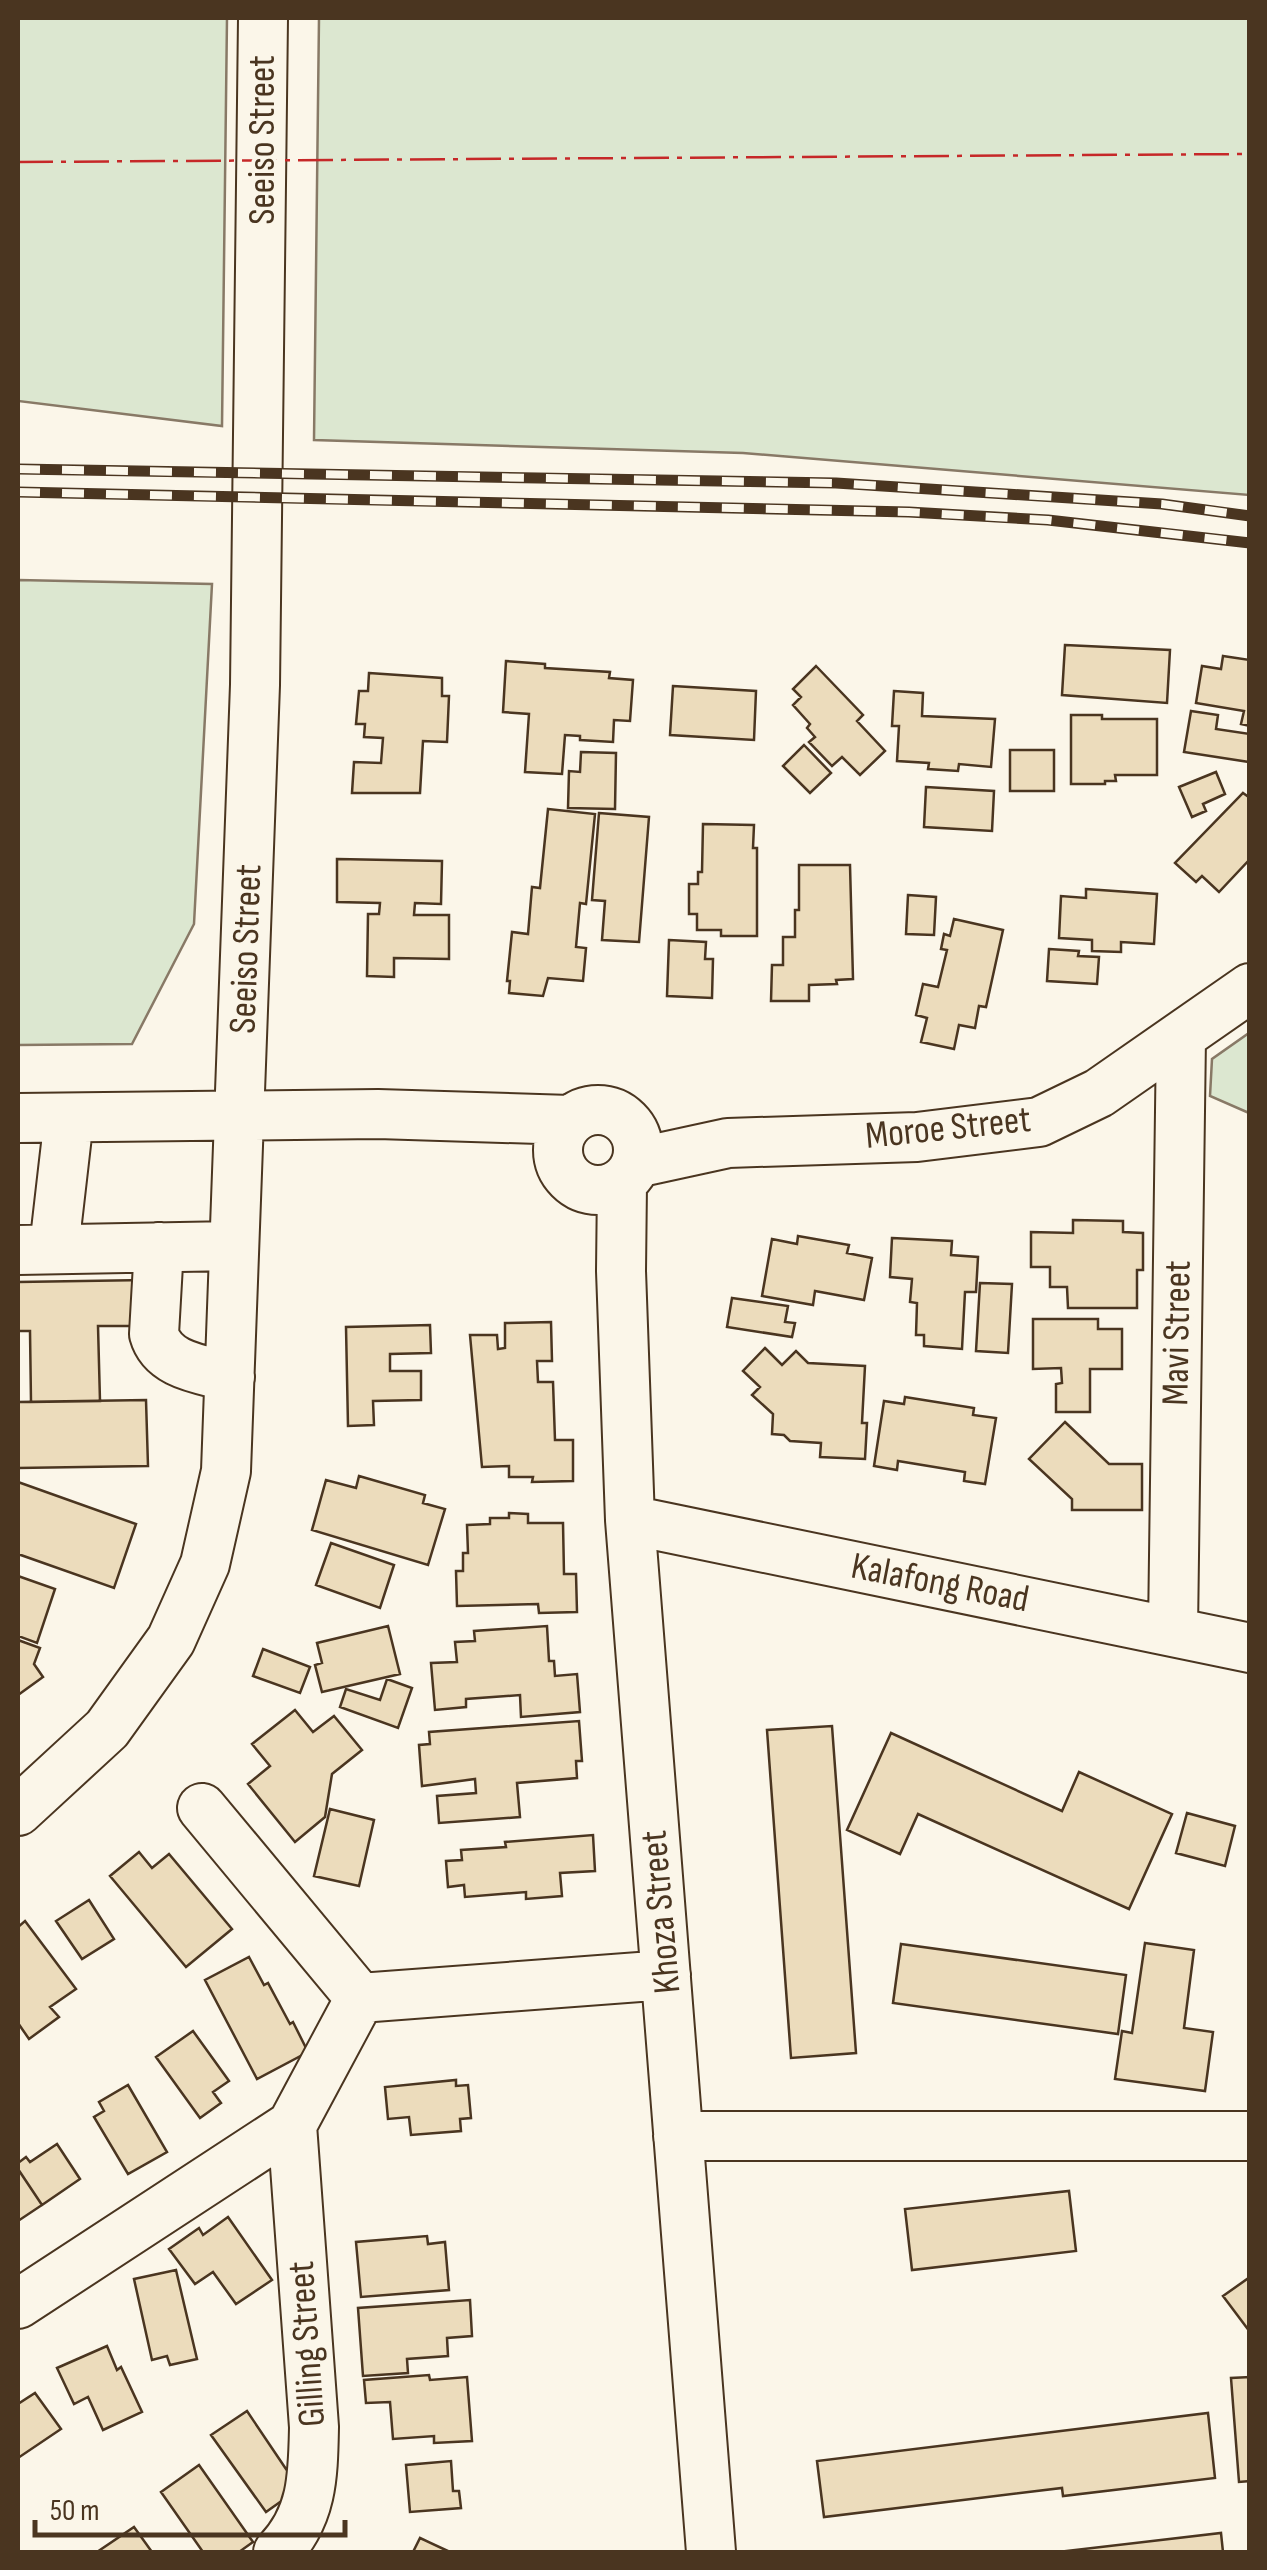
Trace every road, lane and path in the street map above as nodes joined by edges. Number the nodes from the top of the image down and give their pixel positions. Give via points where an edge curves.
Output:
1 (263, 18) edge
2 (1250, 988) edge
3 (1181, 1037) junction
4 (470, 1115) junction
5 (239, 1116) junction
6 (18, 1118) edge
7 (69, 1118) junction
8 (607, 1167) junction
9 (234, 1246) junction
10 (159, 1247) junction
11 (36, 1249) edge
12 (230, 1377) junction
13 (630, 1520) junction
14 (1174, 1630) junction
15 (1250, 1648) edge
16 (202, 1808) dead end
17 (18, 1811) edge
18 (666, 1975) junction
19 (360, 1998) junction
20 (292, 2125) junction
21 (678, 2136) junction
22 (1250, 2136) edge
23 (18, 2304) edge
24 (278, 2552) edge
25 (711, 2552) edge

1 - 5 street, Seeiso Street via 256,647
2 - 3 street, Moroe Street
3 - 8 street, Moroe Street via 1100,1093 1039,1122 916,1136 728,1143
3 - 14 street, Mavi Street
4 - 5 street
4 - 8 street, Moroe Street
4 - 8 street via 570,1120 557,1144
5 - 7 street
5 - 9 street, Seeiso Street
6 - 7 street
7 - 11 street
8 - 13 street, Khoza Street via 621,1271
9 - 10 street
9 - 12 street, Seeiso Street
10 - 11 street
10 - 12 street via 158,1348 170,1359
12 - 17 street, Seeiso Street via 226,1471 204,1564 171,1640 107,1730
13 - 14 street, Kalafong Road
13 - 18 street, Khoza Street
14 - 15 street, Kalafong Road
16 - 19 street
18 - 19 street
18 - 21 street, Khoza Street
19 - 20 street
20 - 23 street
20 - 24 street, Gilling Street via 314,2472 308,2505
21 - 22 street
21 - 25 street, Khoza Street

